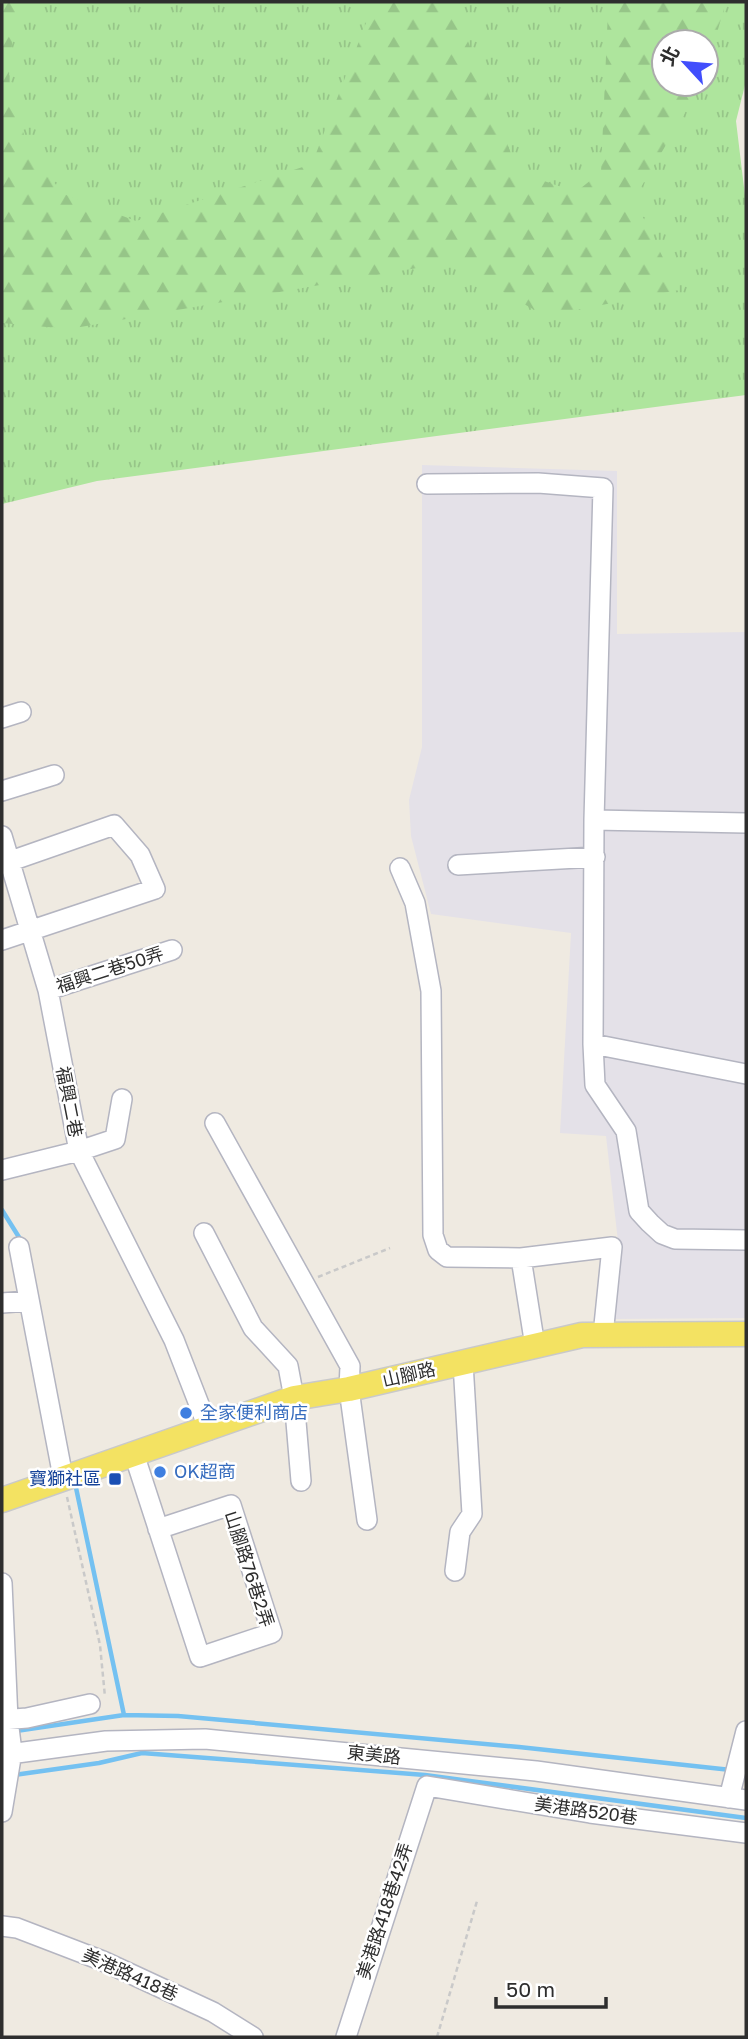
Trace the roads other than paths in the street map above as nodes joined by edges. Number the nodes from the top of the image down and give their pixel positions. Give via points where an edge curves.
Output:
1 (427, 484) dead end
2 (54, 775) dead end
3 (2, 791) edge
4 (594, 820) junction
5 (746, 824) edge
6 (2, 836) edge
7 (595, 857) junction
8 (6, 862) edge
9 (458, 864) dead end
10 (400, 868) dead end
11 (29, 930) junction
12 (2, 940) edge
13 (172, 950) dead end
14 (48, 990) junction
15 (593, 1044) junction
16 (746, 1074) edge
17 (122, 1098) dead end
18 (215, 1124) dead end
19 (79, 1151) junction
20 (2, 1170) edge
21 (204, 1233) dead end
22 (746, 1240) edge
23 (19, 1247) dead end
24 (521, 1258) junction
25 (28, 1301) junction
26 (2, 1303) edge
27 (746, 1334) edge
28 (603, 1335) junction
29 (535, 1346) junction
30 (463, 1363) junction
31 (349, 1389) junction
32 (294, 1398) junction
33 (209, 1430) junction
34 (134, 1454) junction
35 (73, 1474) junction
36 (301, 1481) dead end
37 (2, 1500) edge
38 (367, 1520) dead end
39 (158, 1529) junction
40 (455, 1572) dead end
41 (2, 1583) edge
42 (90, 1704) road end
43 (5, 1720) edge
44 (746, 1731) edge
45 (7, 1754) edge
46 (427, 1786) joint
47 (737, 1799) edge
48 (2, 1812) edge
49 (746, 1833) edge
50 (2, 1926) edge
51 (253, 2037) edge
52 (346, 2037) edge

1 - 4 street via 538,483 603,488
2 - 3 street
4 - 5 street
4 - 7 street
6 - 8 street, 福興二巷
7 - 9 street
7 - 15 street
8 - 11 street, 福興二巷
8 - 11 street via 114,825 140,855 155,889
10 - 24 street via 415,903 431,991 433,1235 447,1257
11 - 12 street
11 - 14 street, 福興二巷
13 - 14 street, 福興二巷50弄
14 - 19 street, 福興二巷
15 - 16 street
15 - 22 street via 595,1085 626,1131 639,1210 662,1234 675,1239
17 - 19 street via 115,1139
18 - 31 street via 350,1366
19 - 20 street
19 - 33 street, 福興二巷 via 174,1340
21 - 32 street via 253,1328 288,1366
23 - 25 street
24 - 28 street via 612,1247
24 - 29 street
25 - 26 street
25 - 35 street
27 - 28 main road, 山腳路
28 - 29 main road, 山腳路
29 - 30 main road, 山腳路
30 - 31 main road, 山腳路
30 - 40 street via 472,1514 460,1532
31 - 32 main road, 山腳路
31 - 38 street
32 - 33 main road, 山腳路
32 - 36 street
33 - 34 main road, 山腳路
34 - 35 main road, 山腳路
34 - 39 street
35 - 37 main road, 山腳路
39 - 39 street, 山腳路76巷2弄 via 231,1505 272,1633 200,1657
41 - 43 street
42 - 43 street
43 - 45 street
44 - 47 street
45 - 47 street, 東美路 via 106,1741 205,1739 536,1770
45 - 48 street
46 - 49 street, 美港路520巷
46 - 52 street, 美港路418巷42弄
50 - 51 street, 美港路418巷 via 103,1961 213,2012

